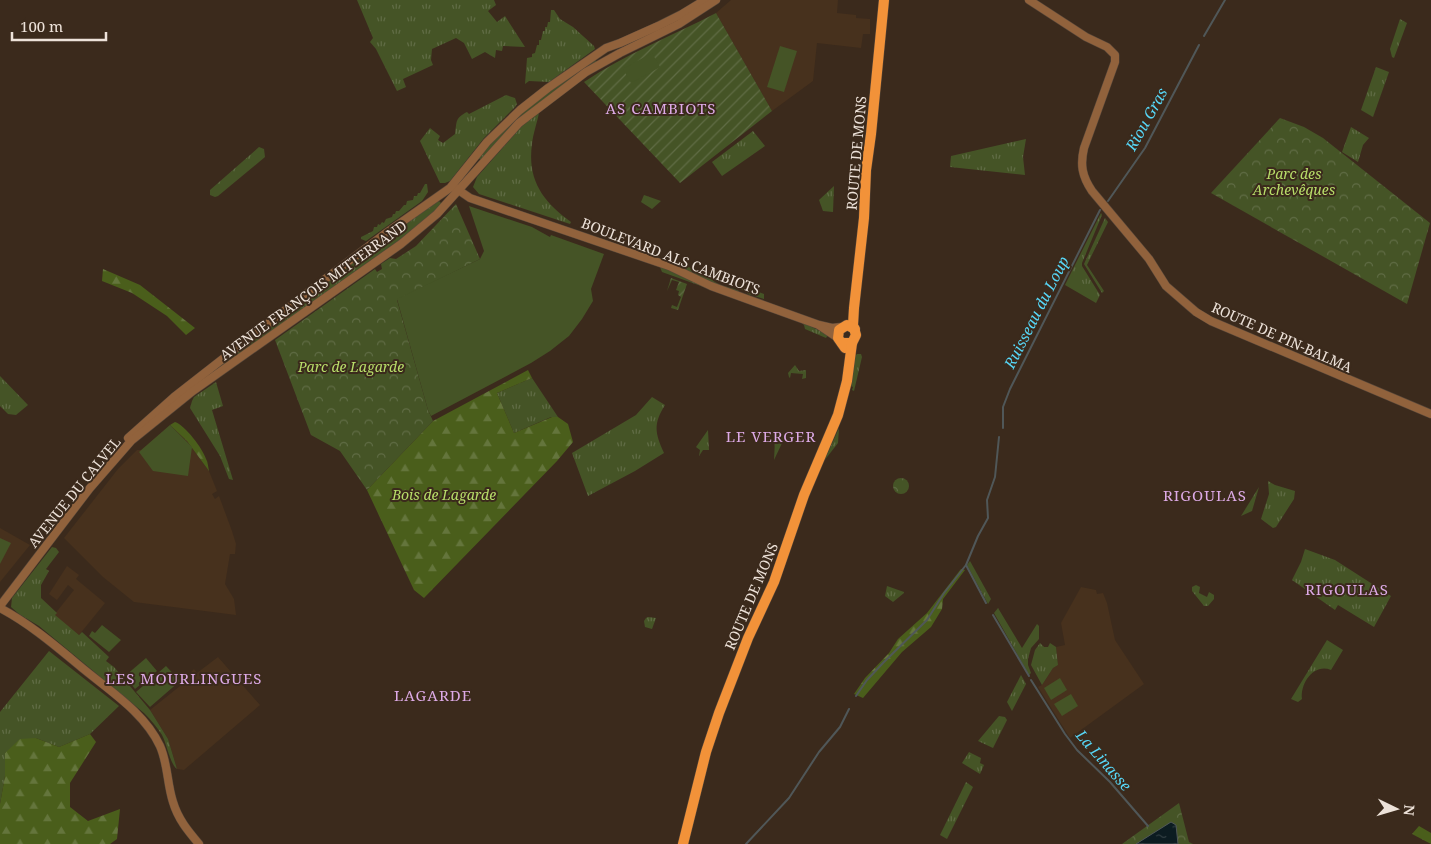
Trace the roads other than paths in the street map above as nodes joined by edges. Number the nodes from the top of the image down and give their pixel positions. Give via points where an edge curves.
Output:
1 (705, 0) edge
2 (716, 0) edge
3 (884, 0) edge
4 (1028, 0) edge
5 (606, 48) junction
6 (611, 58) junction
7 (455, 188) junction
8 (854, 308) junction
9 (819, 325) junction
10 (842, 327) junction
11 (854, 329) junction
12 (848, 343) junction
13 (176, 400) junction
14 (1431, 414) edge
15 (0, 597) edge
16 (0, 607) edge
17 (199, 844) edge
18 (683, 844) edge

1 - 5 street, AVENUE FRANÇOIS MITTERRAND via 658,26
2 - 6 street, AVENUE FRANÇOIS MITTERRAND via 679,24
3 - 8 main road, ROUTE DE MONS
4 - 14 street, ROUTE DE PIN-BALMA via 1115,55 1084,148 1082,171 1085,180 1149,259 1166,286 1203,316
5 - 6 street via 611,51
5 - 7 street, AVENUE FRANÇOIS MITTERRAND via 520,110 487,142
6 - 7 street, AVENUE FRANÇOIS MITTERRAND via 586,72 519,122
7 - 9 street, BOULEVARD ALS CAMBIOTS via 470,198 669,266 710,286
7 - 13 street, AVENUE FRANÇOIS MITTERRAND via 366,248
7 - 13 street, AVENUE FRANÇOIS MITTERRAND via 437,214 401,244
8 - 10 main road, ROUTE DE MONS
8 - 11 main road, ROUTE DE MONS
9 - 10 street, BOULEVARD ALS CAMBIOTS
9 - 12 street, BOULEVARD ALS CAMBIOTS
10 - 11 main road
10 - 12 main road, ROUTE DE MONS via 838,332
11 - 12 main road, ROUTE DE MONS via 856,335
12 - 18 main road, ROUTE DE MONS via 844,394 835,424 804,495 774,582 714,728
13 - 15 street, AVENUE DU CALVEL via 144,423 104,463
13 - 16 street, AVENUE DU CALVEL via 114,460
16 - 17 street via 44,636 145,722 163,753 175,809

